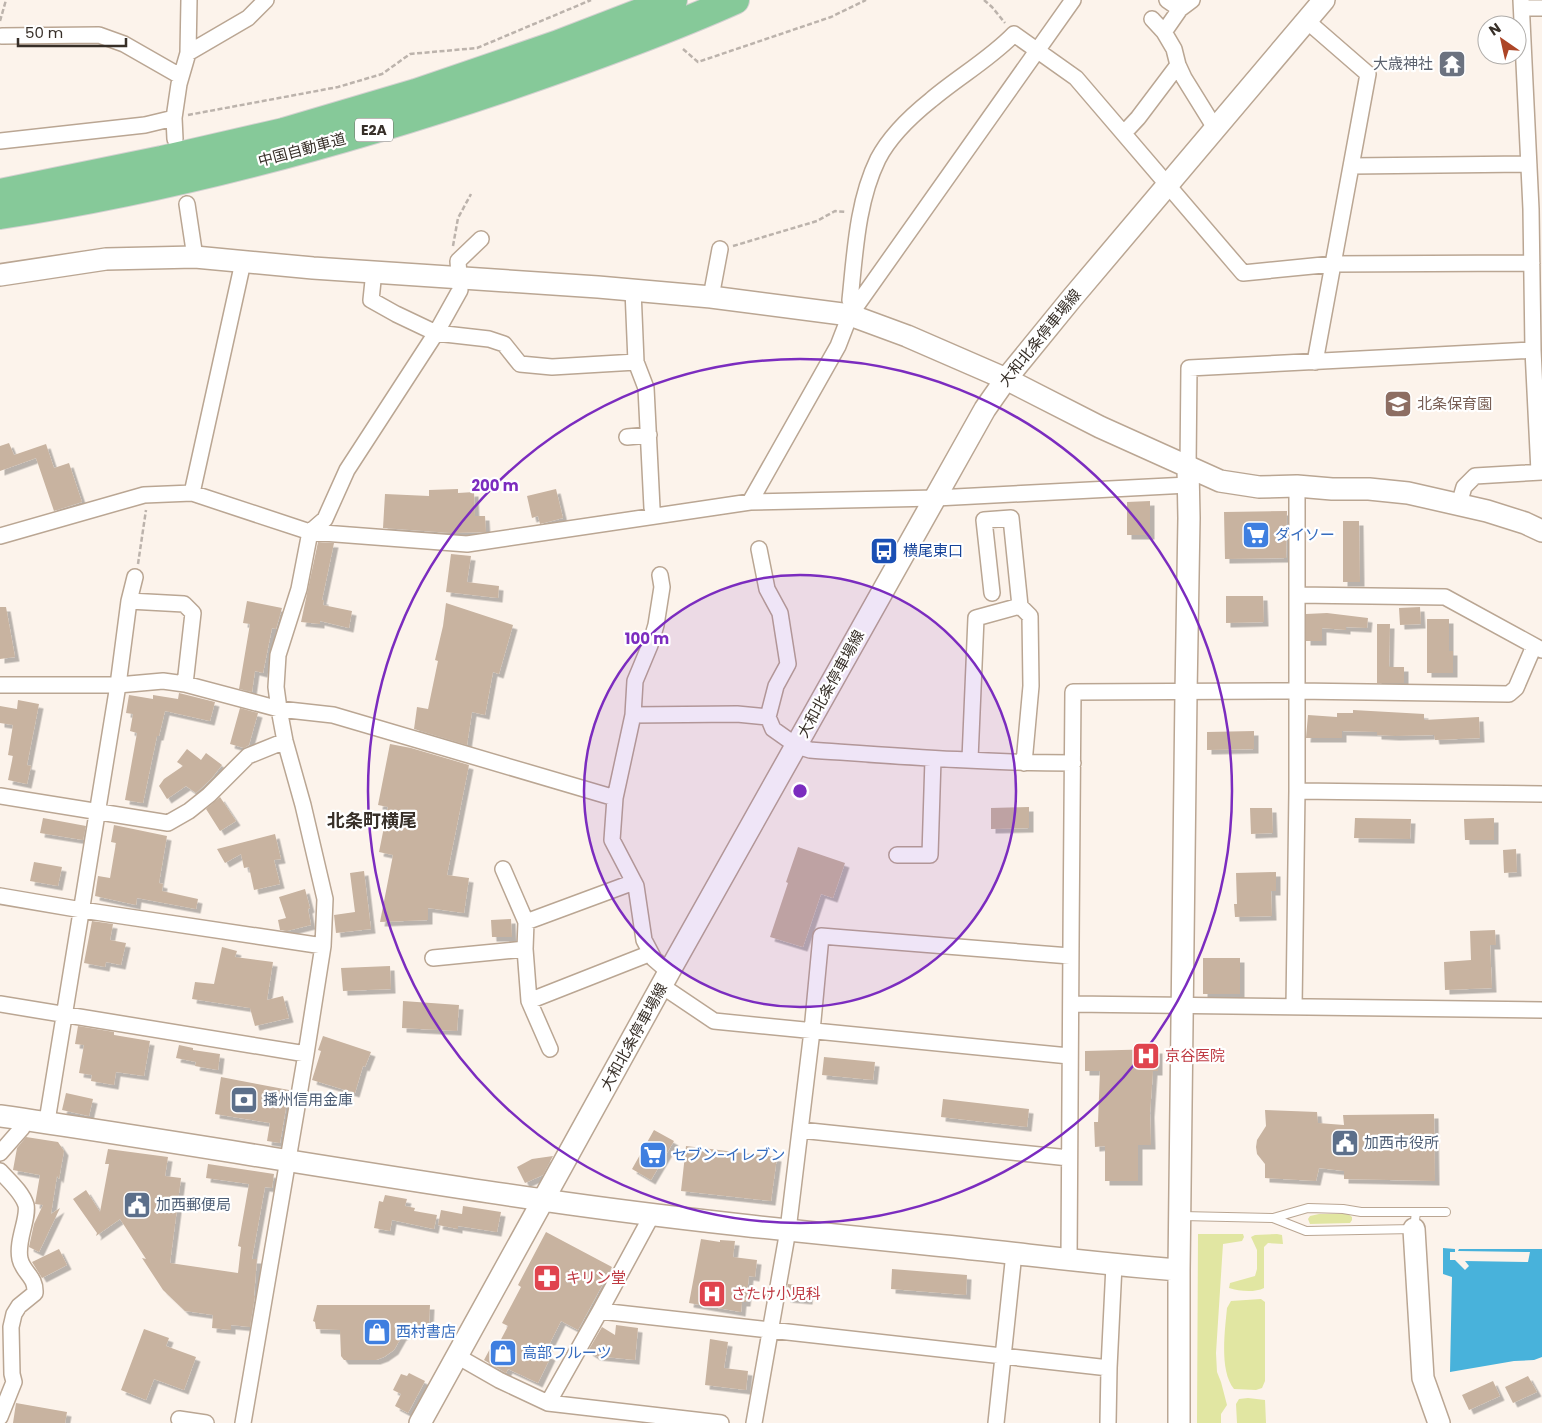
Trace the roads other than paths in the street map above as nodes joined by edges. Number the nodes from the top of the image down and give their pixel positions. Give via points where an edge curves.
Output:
1 (189, 0) edge
2 (266, 0) edge
3 (673, 0) edge
4 (735, 0) edge
5 (1073, 0) edge
6 (1324, 0) edge
7 (1180, 3) edge
8 (1522, 4) edge
9 (1542, 8) edge
10 (1152, 19) dead end
11 (1307, 21) junction
12 (1, 29) edge
13 (1164, 32) junction
14 (1037, 51) junction
15 (188, 54) junction
16 (1178, 65) junction
17 (180, 76) junction
18 (174, 118) junction
19 (1215, 128) junction
20 (1124, 133) junction
21 (175, 138) dead end
22 (0, 140) edge
23 (1529, 164) junction
24 (1352, 166) junction
25 (1168, 185) junction
26 (12, 196) edge
27 (187, 204) dead end
28 (1536, 209) edge
29 (0, 217) edge
30 (481, 239) dead end
31 (720, 249) road end
32 (194, 257) junction
33 (244, 262) junction
34 (1532, 263) junction
35 (1334, 264) junction
36 (459, 269) junction
37 (374, 271) junction
38 (0, 275) edge
39 (633, 290) junction
40 (711, 297) junction
41 (853, 310) junction
42 (436, 332) junction
43 (1533, 350) junction
44 (636, 362) junction
45 (1315, 362) junction
46 (1006, 379) junction
47 (649, 434) junction
48 (627, 437) dead end
49 (1540, 454) edge
50 (1541, 472) edge
51 (1188, 476) junction
52 (1297, 486) junction
53 (192, 493) junction
54 (936, 498) junction
55 (750, 502) junction
56 (1459, 504) junction
57 (652, 508) dead end
58 (1542, 530) edge
59 (310, 532) junction
60 (0, 536) edge
61 (759, 549) dead end
62 (660, 576) dead end
63 (135, 577) road end
64 (992, 593) dead end
65 (1297, 595) junction
66 (129, 601) junction
67 (1020, 606) junction
68 (1538, 648) edge
69 (185, 684) junction
70 (0, 685) edge
71 (118, 685) junction
72 (1297, 691) junction
73 (1186, 693) junction
74 (279, 710) junction
75 (633, 715) junction
76 (768, 717) junction
77 (285, 742) junction
78 (797, 746) junction
79 (933, 759) junction
80 (970, 759) junction
81 (1024, 763) junction
82 (1073, 763) junction
83 (1297, 791) junction
84 (1542, 794) edge
85 (0, 796) edge
86 (615, 798) junction
87 (96, 812) junction
88 (897, 855) dead end
89 (503, 869) dead end
90 (634, 882) junction
91 (0, 896) edge
92 (82, 910) junction
93 (526, 922) junction
94 (322, 946) junction
95 (525, 949) junction
96 (651, 953) junction
97 (1070, 956) junction
98 (433, 958) dead end
99 (665, 979) junction
100 (529, 1001) junction
101 (0, 1004) edge
102 (1072, 1004) junction
103 (1183, 1006) junction
104 (1294, 1007) junction
105 (1542, 1010) edge
106 (63, 1015) junction
107 (812, 1031) junction
108 (550, 1049) dead end
109 (306, 1054) junction
110 (1069, 1056) junction
111 (0, 1116) edge
112 (24, 1119) junction
113 (47, 1121) junction
114 (800, 1130) junction
115 (0, 1153) edge
116 (1069, 1158) junction
117 (287, 1161) junction
118 (0, 1171) edge
119 (543, 1200) junction
120 (1446, 1212) dead end
121 (652, 1215) junction
122 (1180, 1216) junction
123 (1273, 1218) junction
124 (1415, 1220) junction
125 (788, 1230) junction
126 (1014, 1253) junction
127 (1069, 1259) junction
128 (1114, 1265) junction
129 (1179, 1270) junction
130 (600, 1311) junction
131 (771, 1330) junction
132 (457, 1356) junction
133 (1003, 1357) junction
134 (1109, 1368) junction
135 (548, 1403) junction
136 (0, 1417) edge
137 (179, 1419) dead end
138 (206, 1423) edge
139 (243, 1423) edge
140 (420, 1423) edge
141 (721, 1423) edge
142 (754, 1423) edge
143 (996, 1423) edge
144 (1108, 1423) edge
145 (1179, 1423) edge
146 (1439, 1423) edge

1 - 15 street
2 - 15 street via 248,18
3 - 26 highway, 中国自動車道 / E2A via 556,45 416,93 284,132
4 - 26 highway, 中国自動車道 / E2A via 567,66 416,117 292,154 167,183
5 - 14 street
6 - 11 street, 大和北条停車場線
7 - 13 street
8 - 9 street
8 - 23 street
10 - 13 street
11 - 19 street, 大和北条停車場線
11 - 24 street via 1368,74
12 - 17 street via 99,35 124,44
13 - 16 street via 1174,49
14 - 20 street via 1076,78
14 - 41 street
14 - 41 street via 1014,34 929,101 896,132 879,157 859,216 850,300
15 - 17 street
16 - 19 street
16 - 20 street
17 - 18 street
18 - 21 street
18 - 22 street via 145,125
19 - 25 street, 大和北条停車場線
20 - 25 street
23 - 24 street
23 - 28 street
24 - 35 street
25 - 35 street via 1243,273
25 - 46 street, 大和北条停車場線
26 - 29 highway, 中国自動車道 / E2A
27 - 32 street
28 - 34 street
30 - 36 street
31 - 40 street
32 - 33 street
32 - 38 street via 106,259
33 - 37 street
33 - 53 street
34 - 35 street
34 - 43 street
35 - 45 street
36 - 37 street
36 - 39 street
36 - 42 street via 460,290
37 - 42 street via 371,300
39 - 40 street
39 - 44 street
40 - 41 street
41 - 46 street
41 - 55 street via 838,346
42 - 44 street via 504,344 520,364 552,366
42 - 59 street via 347,470 325,518
43 - 45 street
43 - 49 street
44 - 47 street via 646,388
45 - 51 street via 1189,368
46 - 51 street
46 - 54 street, 大和北条停車場線 via 985,409
47 - 48 street
47 - 57 street
49 - 50 street
50 - 56 street via 1475,476 1464,487
51 - 52 street via 1259,487
51 - 54 street
51 - 73 street
52 - 56 street via 1398,492
52 - 65 street
53 - 59 street
53 - 60 street via 144,495
54 - 55 street
54 - 78 street, 大和北条停車場線
55 - 59 street via 467,544
56 - 58 street
59 - 74 street via 299,589 278,655 276,687
61 - 76 street via 767,589 780,613 788,664 776,686
62 - 75 street via 659,611 650,645 635,681
63 - 66 street
64 - 67 street via 984,520 1011,518
65 - 68 street via 1445,597
65 - 72 street
66 - 69 street via 184,604 193,614
66 - 71 street
67 - 80 street via 976,618
67 - 81 street via 1030,616 1031,686
68 - 72 street via 1516,688 1509,694
69 - 71 street via 163,681
69 - 74 street
70 - 71 street
71 - 87 street
72 - 73 street
72 - 83 street
73 - 82 street via 1073,692
73 - 103 street
74 - 77 street
74 - 86 street via 333,715
75 - 76 street via 737,714
75 - 86 street
76 - 78 street via 773,729
77 - 87 street via 248,756 196,806 168,823
77 - 94 street via 325,900
78 - 79 street via 810,750
78 - 99 street, 大和北条停車場線
79 - 80 street
79 - 88 street via 930,855
80 - 81 street
81 - 82 street
82 - 97 street
83 - 84 street
83 - 104 street
85 - 87 street
86 - 90 street via 612,840
87 - 92 street
89 - 93 street
90 - 93 street
90 - 96 street via 644,940
91 - 92 street
92 - 94 street
92 - 106 street
93 - 95 street
94 - 109 street
95 - 98 street
95 - 100 street
96 - 99 street
96 - 100 street
97 - 102 street
97 - 107 street via 821,936
99 - 107 street via 714,1021
99 - 119 street, 大和北条停車場線
100 - 108 street
101 - 106 street
102 - 103 street
102 - 110 street
103 - 104 street
103 - 122 street
104 - 105 street
106 - 109 street
106 - 113 street
107 - 110 street
107 - 114 street
109 - 117 street
110 - 116 street
111 - 112 street
112 - 113 street
112 - 115 street via 22,1128
113 - 117 street
114 - 116 street
114 - 125 street
116 - 127 street
117 - 119 street
117 - 139 street
118 - 136 street via 21,1195 26,1207 18,1249 20,1261 35,1284 35,1293 14,1314 11,1327 14,1382
119 - 121 street
119 - 132 street, 大和北条停車場線
120 - 124 lane
121 - 125 street
121 - 130 street
122 - 123 lane
122 - 129 street
123 - 124 lane via 1308,1208 1343,1209
123 - 124 lane via 1306,1230
124 - 146 street via 1423,1378
125 - 126 street
125 - 131 street
126 - 127 street
126 - 133 street
127 - 128 street
128 - 129 street
128 - 134 street
129 - 145 street
130 - 131 street
130 - 135 street
131 - 133 street
131 - 142 street
132 - 135 street
132 - 140 street, 大和北条停車場線
133 - 134 street
133 - 143 street
134 - 144 street
135 - 141 street
137 - 138 street

